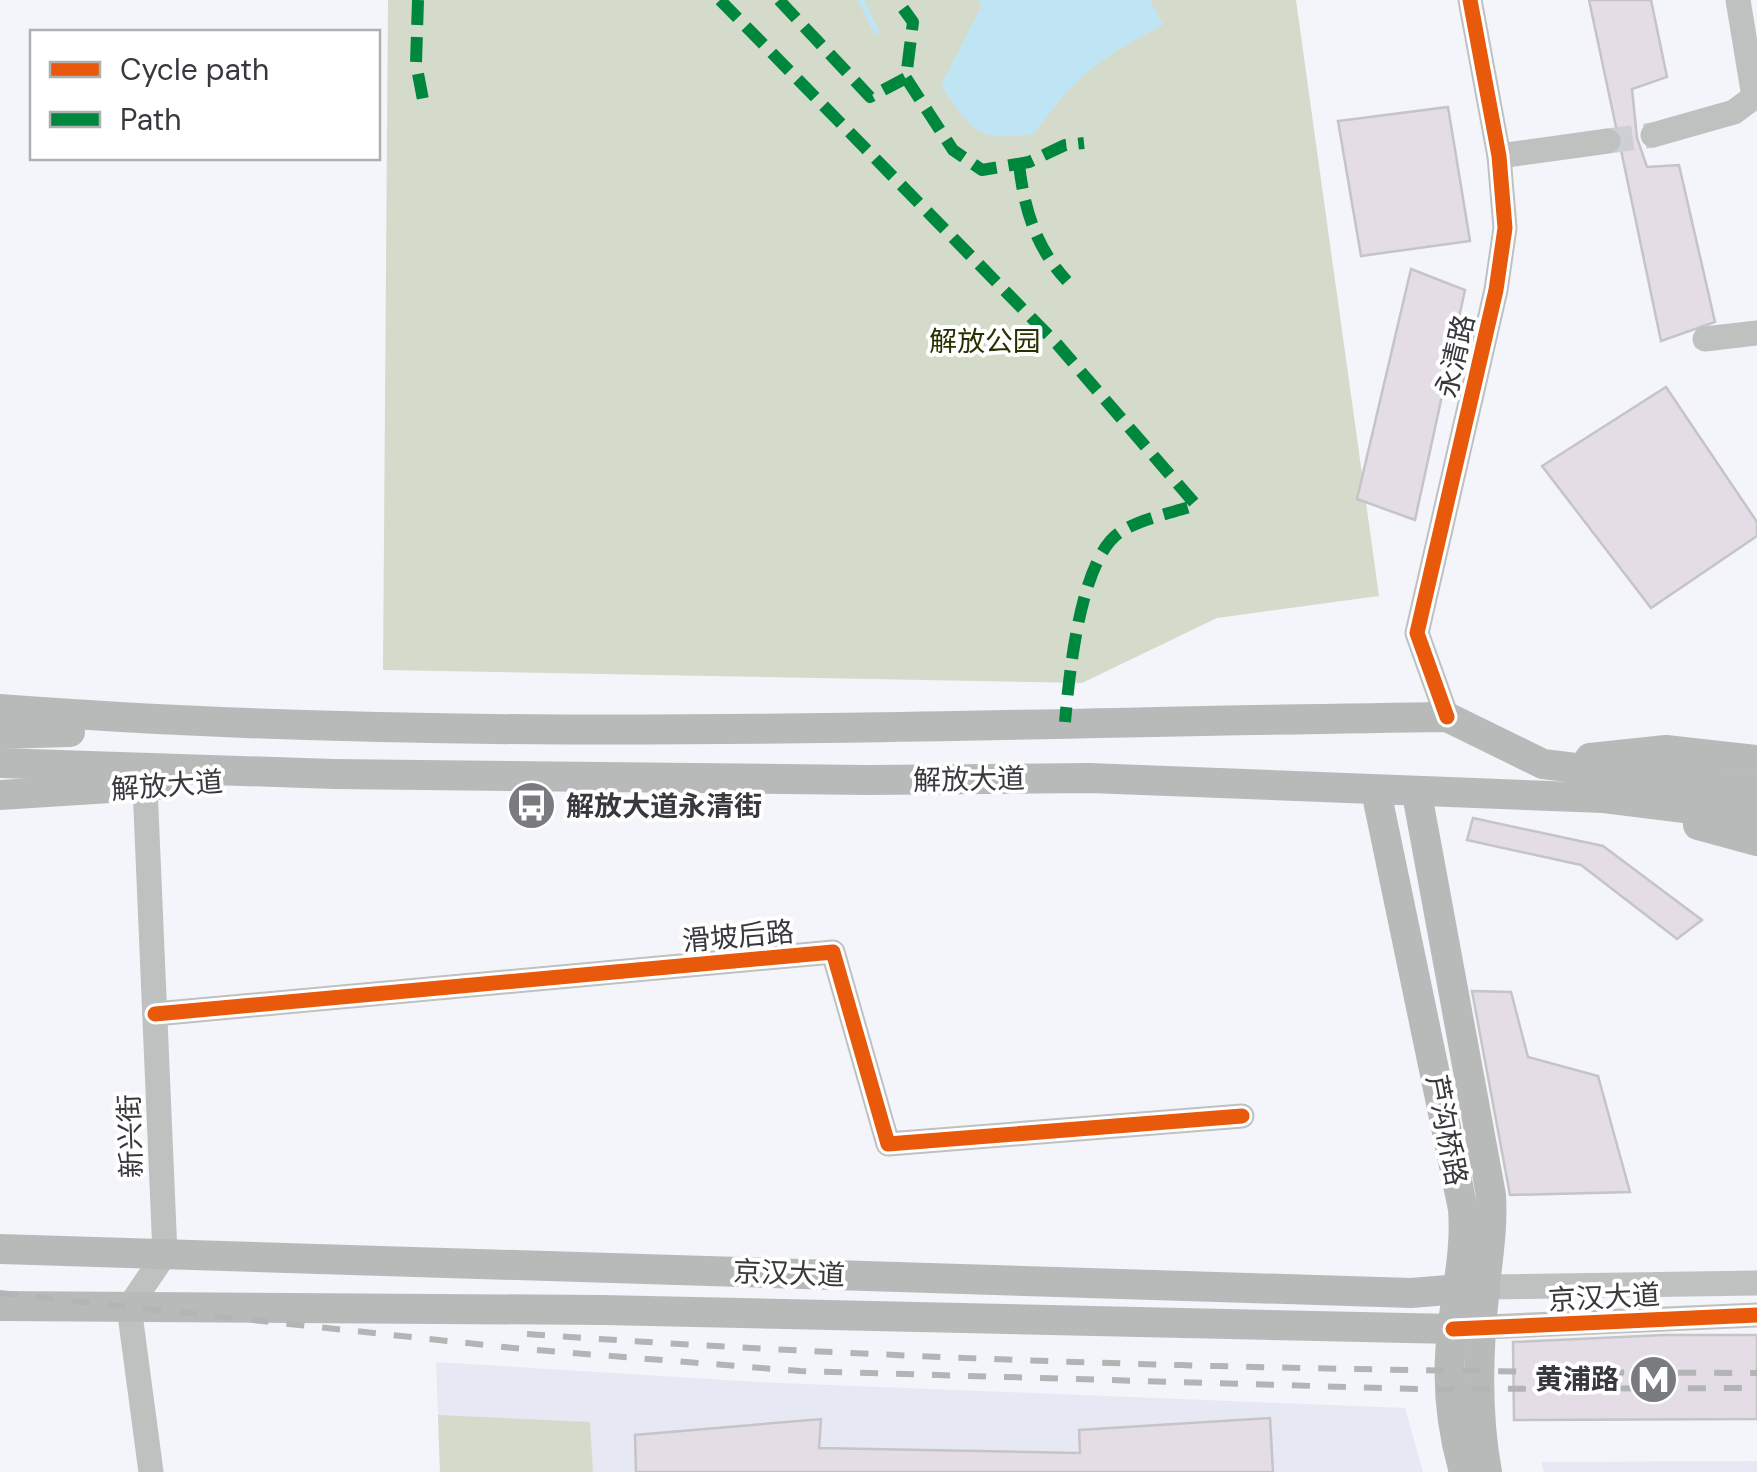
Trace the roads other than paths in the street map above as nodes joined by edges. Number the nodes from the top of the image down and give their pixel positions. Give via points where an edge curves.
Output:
1 (1470, 0) edge
2 (1738, 0) edge
3 (1653, 135) tunnel mouth
4 (1608, 141) tunnel mouth
5 (1500, 156) junction
6 (1757, 333) edge
7 (1705, 338) dead end
8 (0, 710) edge
9 (1447, 718) junction
10 (333, 726) junction
11 (0, 734) edge
12 (1757, 760) edge
13 (0, 762) edge
14 (1543, 764) junction
15 (334, 774) junction
16 (145, 786) junction
17 (1376, 790) junction
18 (1757, 790) edge
19 (1417, 794) junction
20 (0, 795) edge
21 (1604, 798) junction
22 (1757, 817) edge
23 (1757, 842) edge
24 (155, 1014) junction
25 (1242, 1116) dead end
26 (0, 1249) edge
27 (165, 1254) junction
28 (1757, 1283) edge
29 (1472, 1288) junction
30 (0, 1306) edge
31 (129, 1307) junction
32 (1757, 1315) edge
33 (1468, 1328) junction
34 (151, 1472) edge
35 (1464, 1472) edge
36 (1487, 1472) edge

1 - 5 street, 永清路
2 - 3 street via 1754,97 1734,112
4 - 5 street
5 - 9 street, 永清路 via 1505,228 1496,290 1417,633
6 - 7 street
8 - 10 main road, 解放大道
9 - 10 main road, 解放大道 via 528,732
9 - 14 main road, 解放大道
10 - 11 main road, 解放大道
12 - 14 main road via 1666,750
13 - 15 main road, 解放大道
14 - 18 main road, 解放大道
15 - 16 main road, 解放大道
15 - 17 main road, 解放大道 via 1090,778
16 - 20 main road, 解放大道
16 - 24 street, 新兴街
17 - 19 main road, 解放大道
17 - 29 main road, 芦沟桥路 via 1463,1208
19 - 21 main road, 解放大道
19 - 29 main road, 芦沟桥路 via 1490,1195 1494,1234
21 - 22 main road, 解放大道
21 - 23 main road, 解放大道
24 - 25 street, 滑坡后路 via 834,952 888,1144
24 - 27 street, 新兴街
26 - 27 main road, 京汉大道
27 - 29 main road, 京汉大道 via 1391,1292
27 - 31 street
28 - 29 street, 京汉大道
29 - 33 main road, 芦沟桥路
30 - 31 main road, 京汉大道
31 - 33 main road, 京汉大道
31 - 34 street
32 - 33 street, 京汉大道
33 - 35 main road, 芦沟桥路 via 1451,1404
33 - 36 main road, 芦沟桥路

